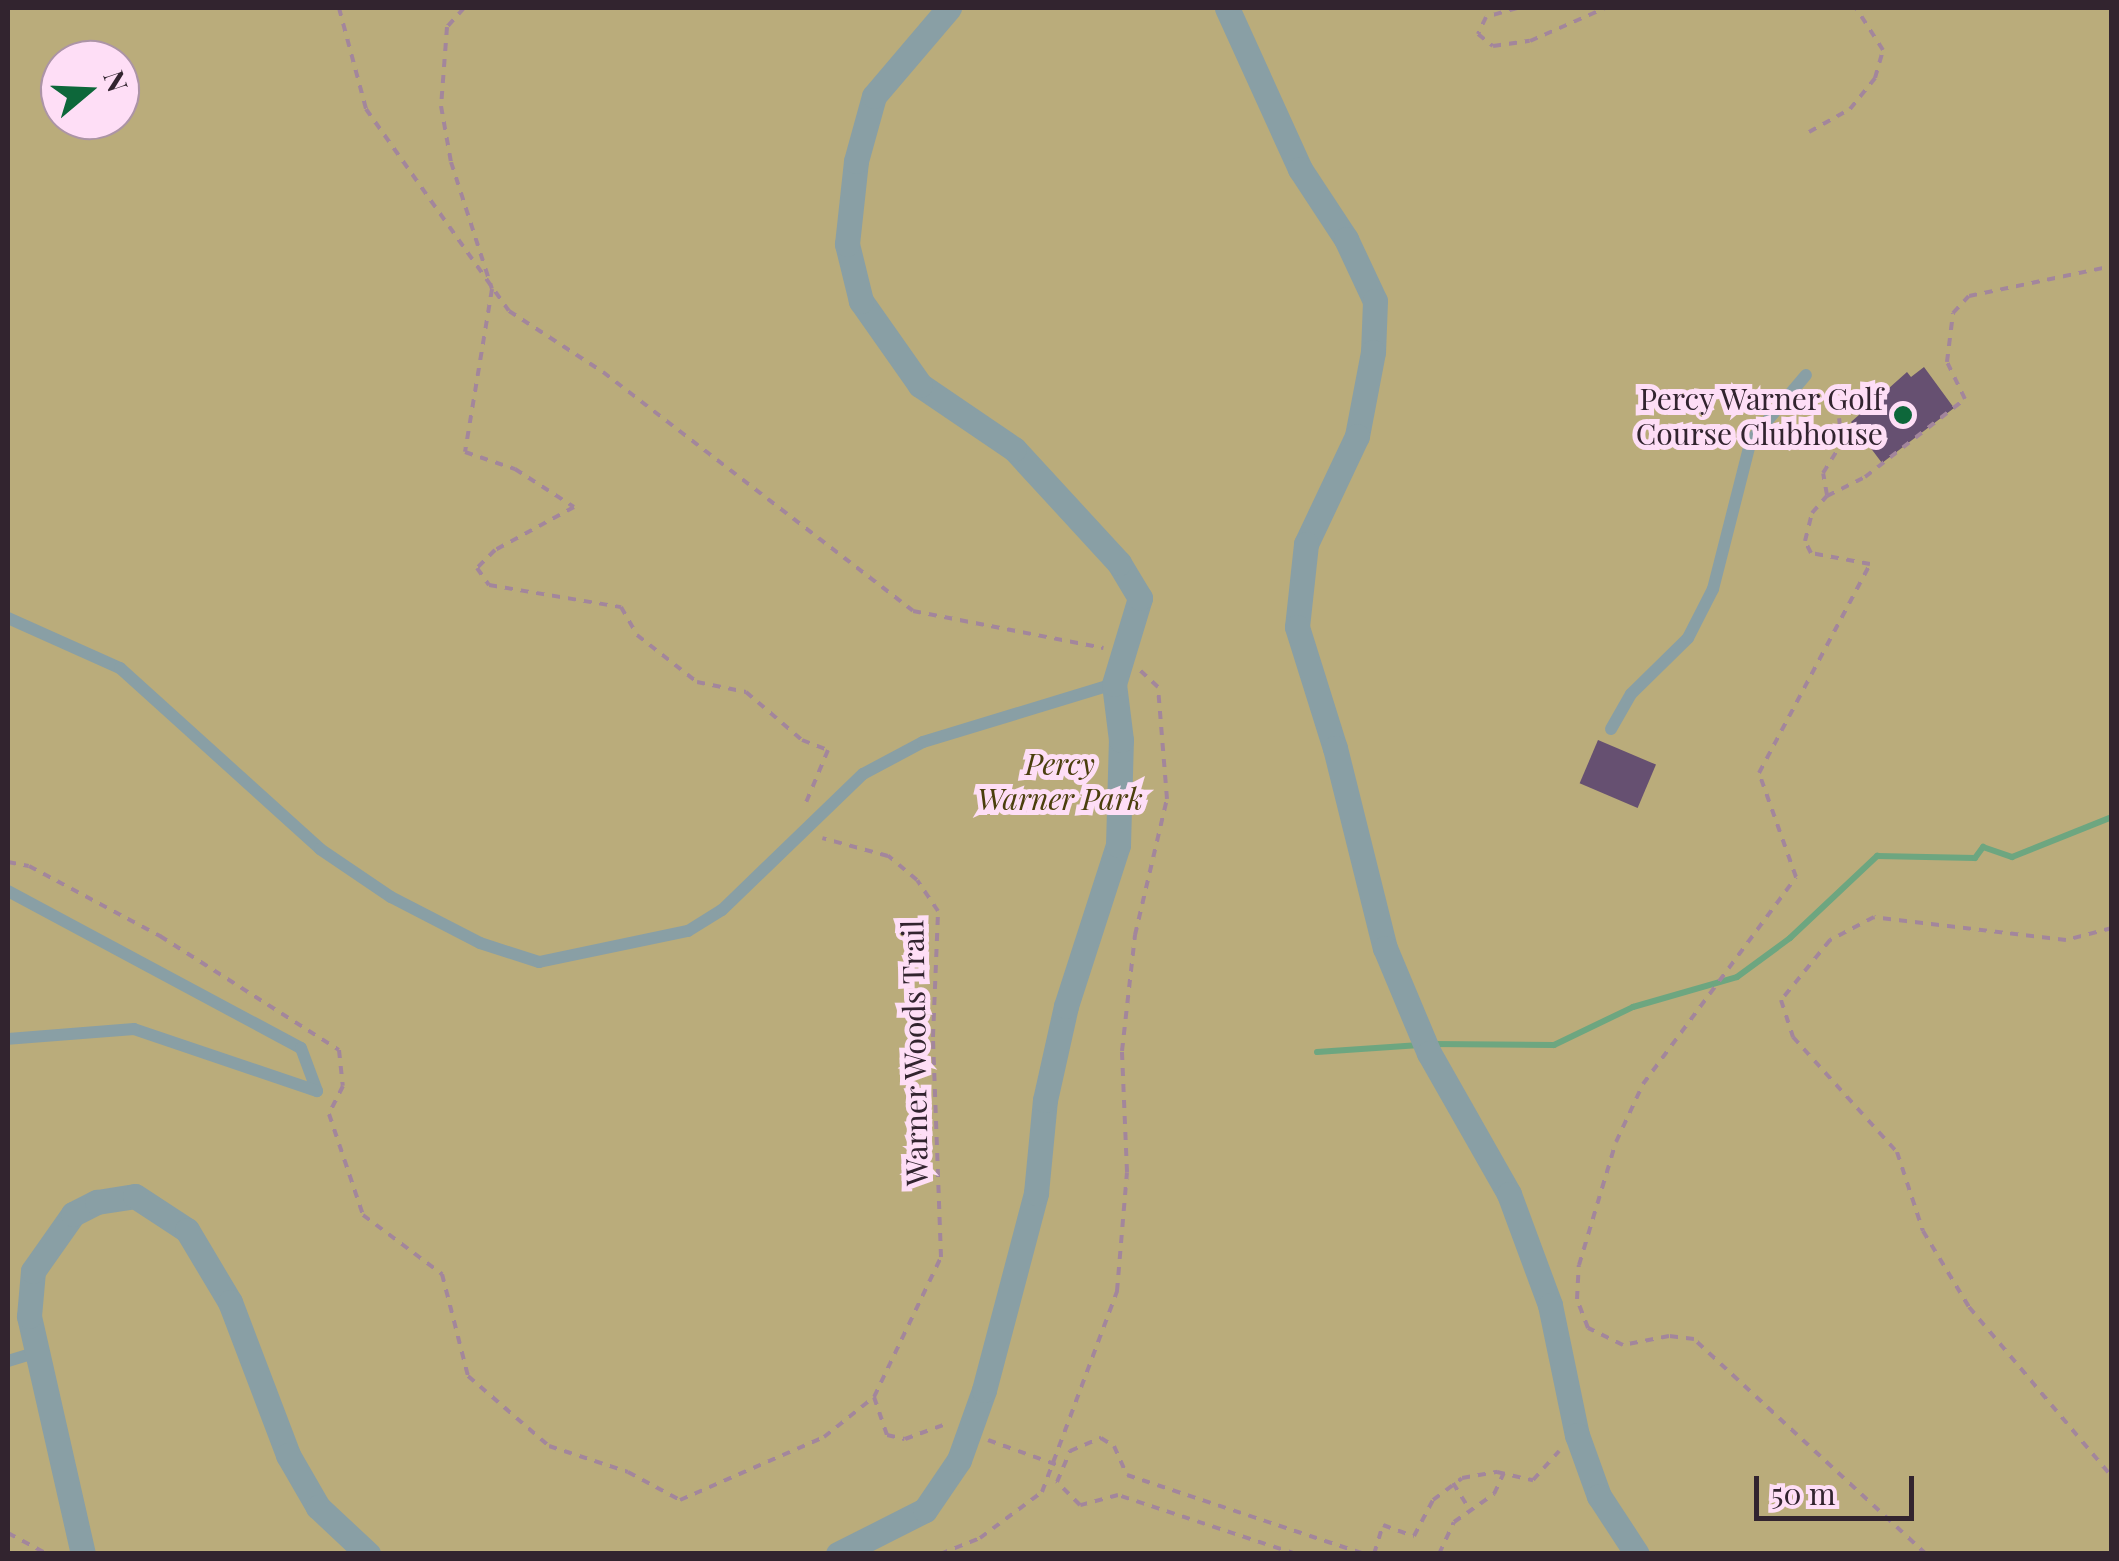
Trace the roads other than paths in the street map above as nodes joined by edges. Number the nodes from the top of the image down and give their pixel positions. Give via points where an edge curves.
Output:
1 (949, 8) edge
2 (1227, 8) edge
3 (1806, 375) dead end
4 (8, 618) edge
5 (1114, 684) junction
6 (1611, 729) dead end
7 (8, 891) edge
8 (8, 1039) edge
9 (38, 1352) junction
10 (8, 1361) edge
11 (82, 1554) edge
12 (368, 1554) edge
13 (838, 1554) edge
14 (1637, 1554) edge

1 - 5 street via 874,96 856,161 847,244 861,301 920,385 1014,449 1119,562 1140,598
2 - 14 street via 1300,169 1346,239 1375,301 1374,352 1356,436 1306,544 1297,627 1385,948 1429,1053 1510,1194 1550,1306 1573,1420 1600,1496
3 - 6 lane via 1751,440 1714,588 1688,638 1631,694
4 - 5 lane via 120,668 320,850 392,897 480,943 539,962 631,948 688,931 722,910 863,774 923,742
5 - 13 street via 1121,740 1118,845 1066,1006 1010,1306 968,1433 925,1510
7 - 8 lane via 301,1048 317,1091 134,1029
9 - 10 lane
9 - 11 street
9 - 12 street via 29,1316 32,1271 73,1214 135,1196 187,1230 230,1302 288,1455 318,1507

